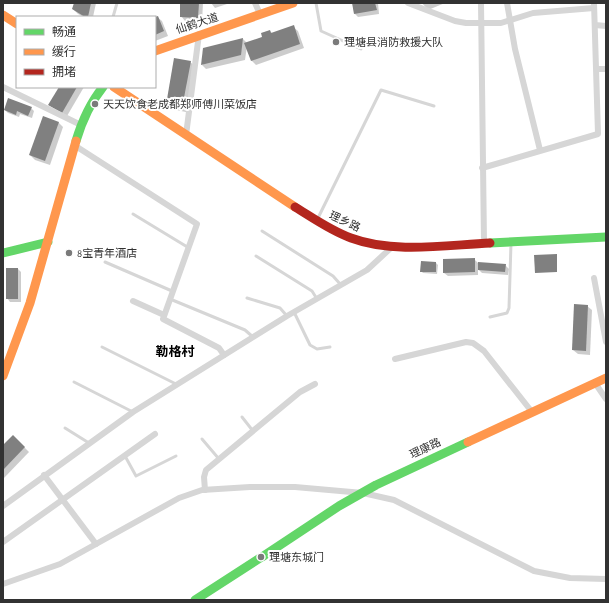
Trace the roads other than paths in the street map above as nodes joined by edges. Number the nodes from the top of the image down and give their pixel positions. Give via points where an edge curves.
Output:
1 (117, 3) edge
2 (255, 3) edge
3 (293, 3) edge
4 (316, 3) edge
5 (408, 3) edge
6 (481, 3) edge
7 (507, 3) edge
8 (594, 5) edge
9 (260, 14) junction
10 (3, 15) edge
11 (113, 16) edge
12 (510, 19) junction
13 (16, 23) edge
14 (481, 24) junction
15 (594, 25) junction
16 (606, 26) edge
17 (199, 34) junction
18 (361, 49) dead end
19 (156, 51) edge
20 (597, 69) junction
21 (606, 69) edge
22 (3, 87) edge
23 (102, 88) edge
24 (116, 88) edge
25 (434, 106) dead end
26 (81, 125) junction
27 (186, 135) junction
28 (74, 145) junction
29 (540, 150) junction
30 (482, 168) junction
31 (133, 214) dead end
32 (317, 220) junction
33 (262, 231) dead end
34 (606, 237) edge
35 (511, 241) junction
36 (48, 242) junction
37 (484, 243) junction
38 (393, 246) junction
39 (189, 248) junction
40 (3, 253) edge
41 (256, 256) dead end
42 (105, 262) dead end
43 (594, 278) dead end
44 (341, 285) junction
45 (172, 291) junction
46 (170, 298) junction
47 (247, 298) dead end
48 (317, 299) junction
49 (133, 302) dead end
50 (294, 312) junction
51 (164, 315) junction
52 (288, 316) junction
53 (490, 317) dead end
54 (253, 337) junction
55 (606, 342) edge
56 (102, 347) dead end
57 (330, 347) dead end
58 (224, 355) junction
59 (395, 359) dead end
60 (3, 376) edge
61 (606, 378) edge
62 (74, 382) dead end
63 (595, 383) junction
64 (176, 384) junction
65 (315, 384) dead end
66 (606, 399) edge
67 (133, 412) junction
68 (532, 412) junction
69 (242, 417) dead end
70 (65, 428) dead end
71 (253, 431) junction
72 (155, 434) dead end
73 (202, 440) dead end
74 (89, 443) junction
75 (124, 455) junction
76 (176, 456) dead end
77 (219, 459) junction
78 (44, 475) junction
79 (205, 490) junction
80 (363, 493) junction
81 (62, 499) junction
82 (3, 506) edge
83 (3, 542) edge
84 (96, 544) junction
85 (606, 579) edge
86 (3, 584) edge
87 (195, 600) edge

1 - 11 lane
2 - 9 street
3 - 9 main road, 仙鹤大道
4 - 18 lane via 321,31
5 - 14 street via 455,21
6 - 14 street
7 - 12 street
8 - 12 street via 533,13
8 - 15 street
9 - 17 main road, 仙鹤大道
10 - 13 main road
12 - 14 street via 501,23
12 - 29 street
14 - 30 street
15 - 16 street
15 - 20 street
17 - 19 main road, 仙鹤大道
17 - 27 street
20 - 21 street
20 - 29 street via 598,134
22 - 26 street
23 - 26 main road via 94,98
24 - 27 main road, 理乡路
25 - 32 lane via 381,90
26 - 28 main road
27 - 32 main road, 理乡路
28 - 36 main road
28 - 39 street via 198,224
29 - 30 street
30 - 37 street
31 - 39 lane
32 - 38 main road, 理乡路 via 351,238
33 - 44 lane via 333,276
34 - 35 main road, 理乡路
35 - 37 main road, 理乡路
35 - 53 lane via 509,308 507,313
36 - 40 main road
36 - 60 main road via 30,303
37 - 38 main road, 理乡路 via 434,247
38 - 44 street via 374,266
39 - 45 street
41 - 48 lane via 312,291
42 - 45 lane
43 - 55 street
44 - 48 street
45 - 46 street
46 - 51 street
46 - 54 lane via 245,330
47 - 52 lane via 280,308
48 - 50 street
49 - 51 street
50 - 52 street
50 - 57 lane via 310,345 317,349
51 - 58 street via 165,321 218,348
52 - 54 street
54 - 58 street
56 - 64 lane
58 - 64 street
59 - 68 street via 466,342 474,343 484,351
61 - 63 main road, 理康路
62 - 67 lane
63 - 66 street
63 - 68 main road, 理康路
64 - 67 street
65 - 71 street via 300,392
67 - 74 street
68 - 80 main road, 理康路
69 - 71 lane
70 - 74 lane
71 - 77 street
72 - 75 street
73 - 77 lane
74 - 78 street
75 - 76 lane via 136,476
75 - 81 street
77 - 79 street via 204,473
78 - 81 street
78 - 82 street
79 - 80 street via 261,487
79 - 84 street via 179,498
80 - 85 street via 394,500 534,571 570,578
80 - 87 main road, 理康路
81 - 83 street
81 - 84 street
84 - 86 street via 47,569

